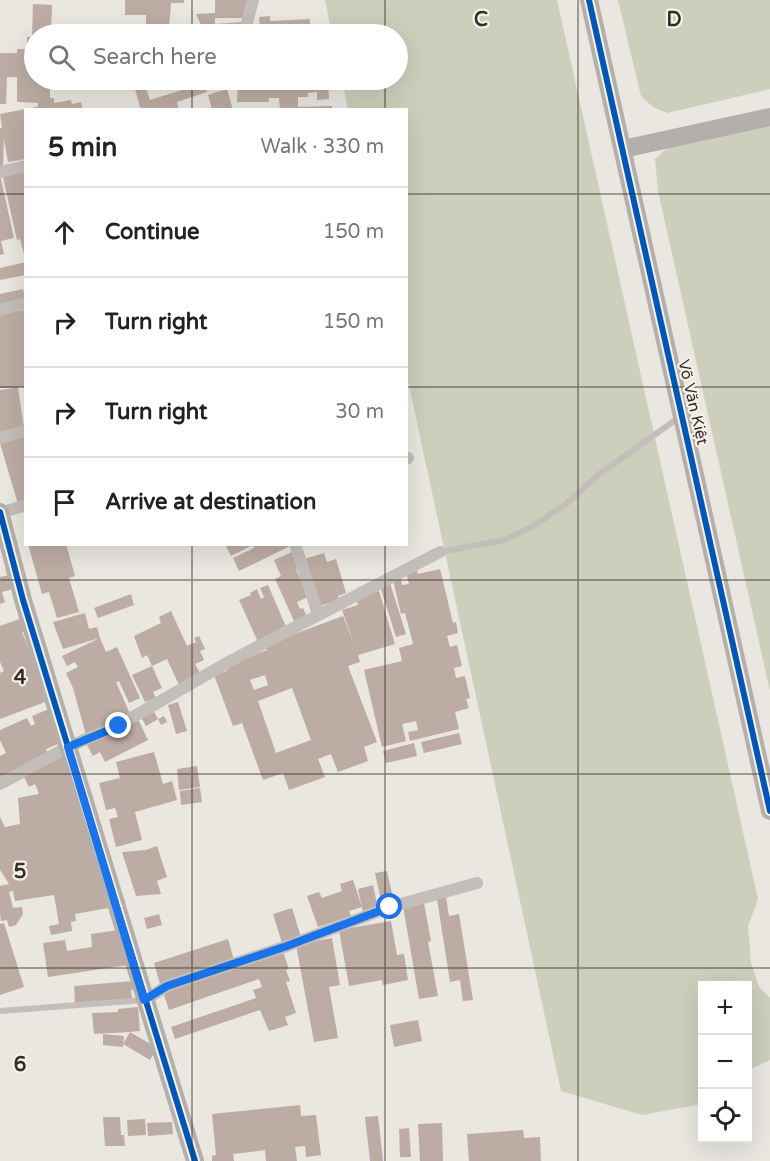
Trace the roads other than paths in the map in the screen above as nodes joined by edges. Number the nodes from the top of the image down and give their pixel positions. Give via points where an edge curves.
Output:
1 (253, 0) edge
2 (589, 0) edge
3 (247, 24) edge
4 (770, 117) edge
5 (623, 149) junction
6 (24, 166) edge
7 (0, 172) edge
8 (24, 304) edge
9 (0, 310) edge
10 (683, 414) junction
11 (24, 432) edge
12 (0, 438) edge
13 (24, 506) edge
14 (0, 512) edge
15 (3, 535) edge
16 (296, 546) edge
17 (440, 552) joint
18 (318, 614) junction
19 (68, 747) junction
20 (0, 784) edge
21 (770, 811) edge
22 (477, 883) dead end
23 (144, 1000) junction
24 (0, 1011) edge
25 (195, 1161) edge

1 - 3 street
2 - 5 street, Võ Văn Kiệt
4 - 5 street
5 - 10 street, Võ Văn Kiệt
6 - 7 street
8 - 9 street
10 - 17 lane via 530,528 504,540
10 - 21 street, Võ Văn Kiệt
11 - 12 street
13 - 14 street
14 - 15 street
15 - 19 street
16 - 18 street
17 - 18 street
18 - 19 street via 119,726
19 - 20 street
19 - 23 street
22 - 23 street via 390,907 167,986
23 - 24 lane
23 - 25 street

